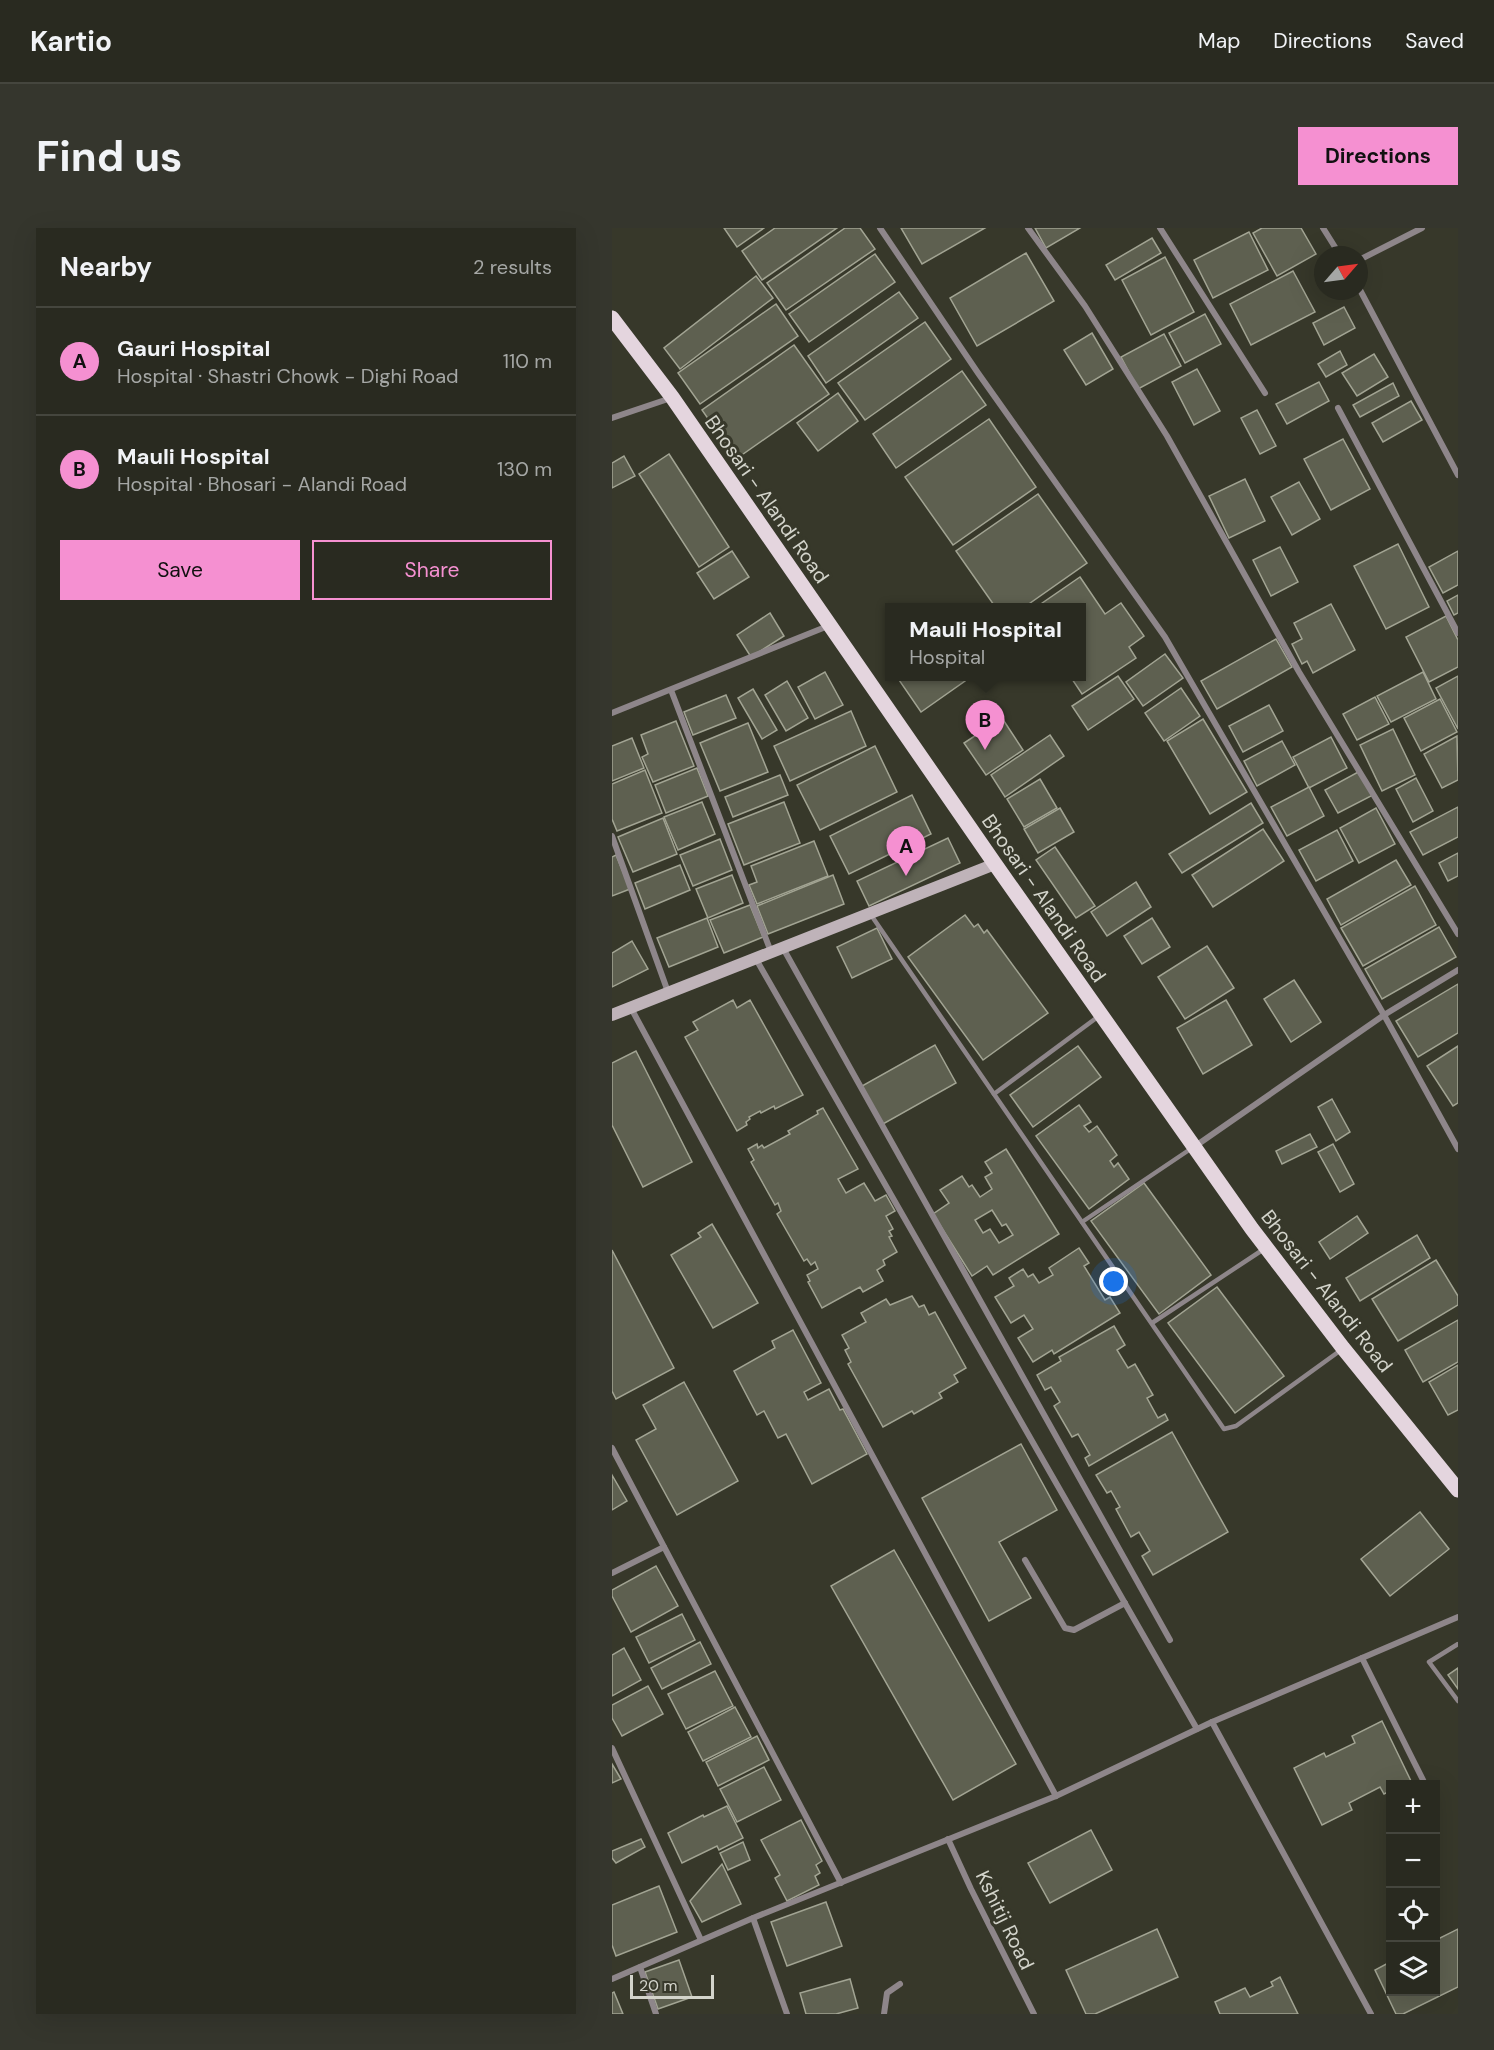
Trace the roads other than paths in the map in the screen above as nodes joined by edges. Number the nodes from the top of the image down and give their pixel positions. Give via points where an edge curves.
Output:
1 (880, 228) edge
2 (1028, 228) edge
3 (1160, 228) edge
4 (1323, 228) edge
5 (1422, 228) edge
6 (1334, 246) edge
7 (1368, 255) edge
8 (1365, 300) edge
9 (614, 326) edge
10 (1264, 393) dead end
11 (672, 398) junction
12 (1338, 408) dead end
13 (612, 418) edge
14 (1458, 475) edge
15 (829, 626) junction
16 (1458, 633) edge
17 (671, 690) junction
18 (612, 713) edge
19 (612, 836) edge
20 (995, 864) junction
21 (870, 913) junction
22 (1458, 934) edge
23 (777, 950) junction
24 (756, 958) junction
25 (1458, 970) edge
26 (669, 993) junction
27 (631, 1008) junction
28 (612, 1015) edge
29 (1101, 1015) junction
30 (1384, 1015) junction
31 (994, 1094) junction
32 (1194, 1147) junction
33 (1458, 1149) edge
34 (1082, 1221) junction
35 (1266, 1248) junction
36 (1152, 1323) junction
37 (1343, 1348) junction
38 (612, 1448) edge
39 (1458, 1490) edge
40 (664, 1547) junction
41 (1025, 1560) dead end
42 (612, 1573) edge
43 (1125, 1603) junction
44 (1458, 1617) edge
45 (1170, 1640) dead end
46 (1458, 1644) edge
47 (1362, 1658) junction
48 (1458, 1701) edge
49 (1212, 1722) junction
50 (1197, 1729) junction
51 (612, 1748) edge
52 (1423, 1780) edge
53 (1056, 1796) junction
54 (948, 1839) junction
55 (841, 1883) junction
56 (753, 1918) junction
57 (701, 1940) junction
58 (640, 1967) junction
59 (612, 1978) edge
60 (900, 1984) dead end
61 (656, 2014) edge
62 (787, 2014) edge
63 (884, 2014) edge
64 (1034, 2014) edge
65 (1371, 2014) edge

1 - 30 street via 1165,637
2 - 22 street via 1085,306 1167,436 1299,672
3 - 10 street
4 - 6 street
5 - 7 street
8 - 14 street
9 - 11 main road, Bhosari - Alandi Road
11 - 13 street
11 - 15 main road, Bhosari - Alandi Road
12 - 16 street
15 - 17 street
15 - 20 main road, Bhosari - Alandi Road
17 - 18 street
17 - 23 street
19 - 26 street
20 - 21 street
20 - 29 main road, Bhosari - Alandi Road
21 - 23 street
21 - 31 lane
23 - 24 street
23 - 45 street
24 - 26 street
24 - 43 street
25 - 30 street
26 - 27 street
27 - 28 street
27 - 53 street
29 - 31 lane
29 - 32 main road, Bhosari - Alandi Road
30 - 32 street
30 - 33 street
31 - 34 lane
32 - 34 lane
32 - 35 main road, Bhosari - Alandi Road
34 - 36 lane
35 - 36 lane
35 - 37 main road, Bhosari - Alandi Road
36 - 37 lane via 1224,1429 1236,1426
37 - 39 main road, Bhosari - Alandi Road
38 - 40 street
40 - 42 street
40 - 55 street
41 - 43 street via 1065,1628 1074,1630
43 - 50 street
44 - 47 street
46 - 48 lane via 1429,1662
47 - 49 street
47 - 52 street
49 - 50 street
49 - 65 street
50 - 53 street
51 - 57 street
53 - 54 street
54 - 55 street
54 - 64 street, Kshitij Road
55 - 56 street
56 - 57 street
56 - 62 street
57 - 58 street
58 - 59 street
58 - 61 street
60 - 63 street via 887,1993

